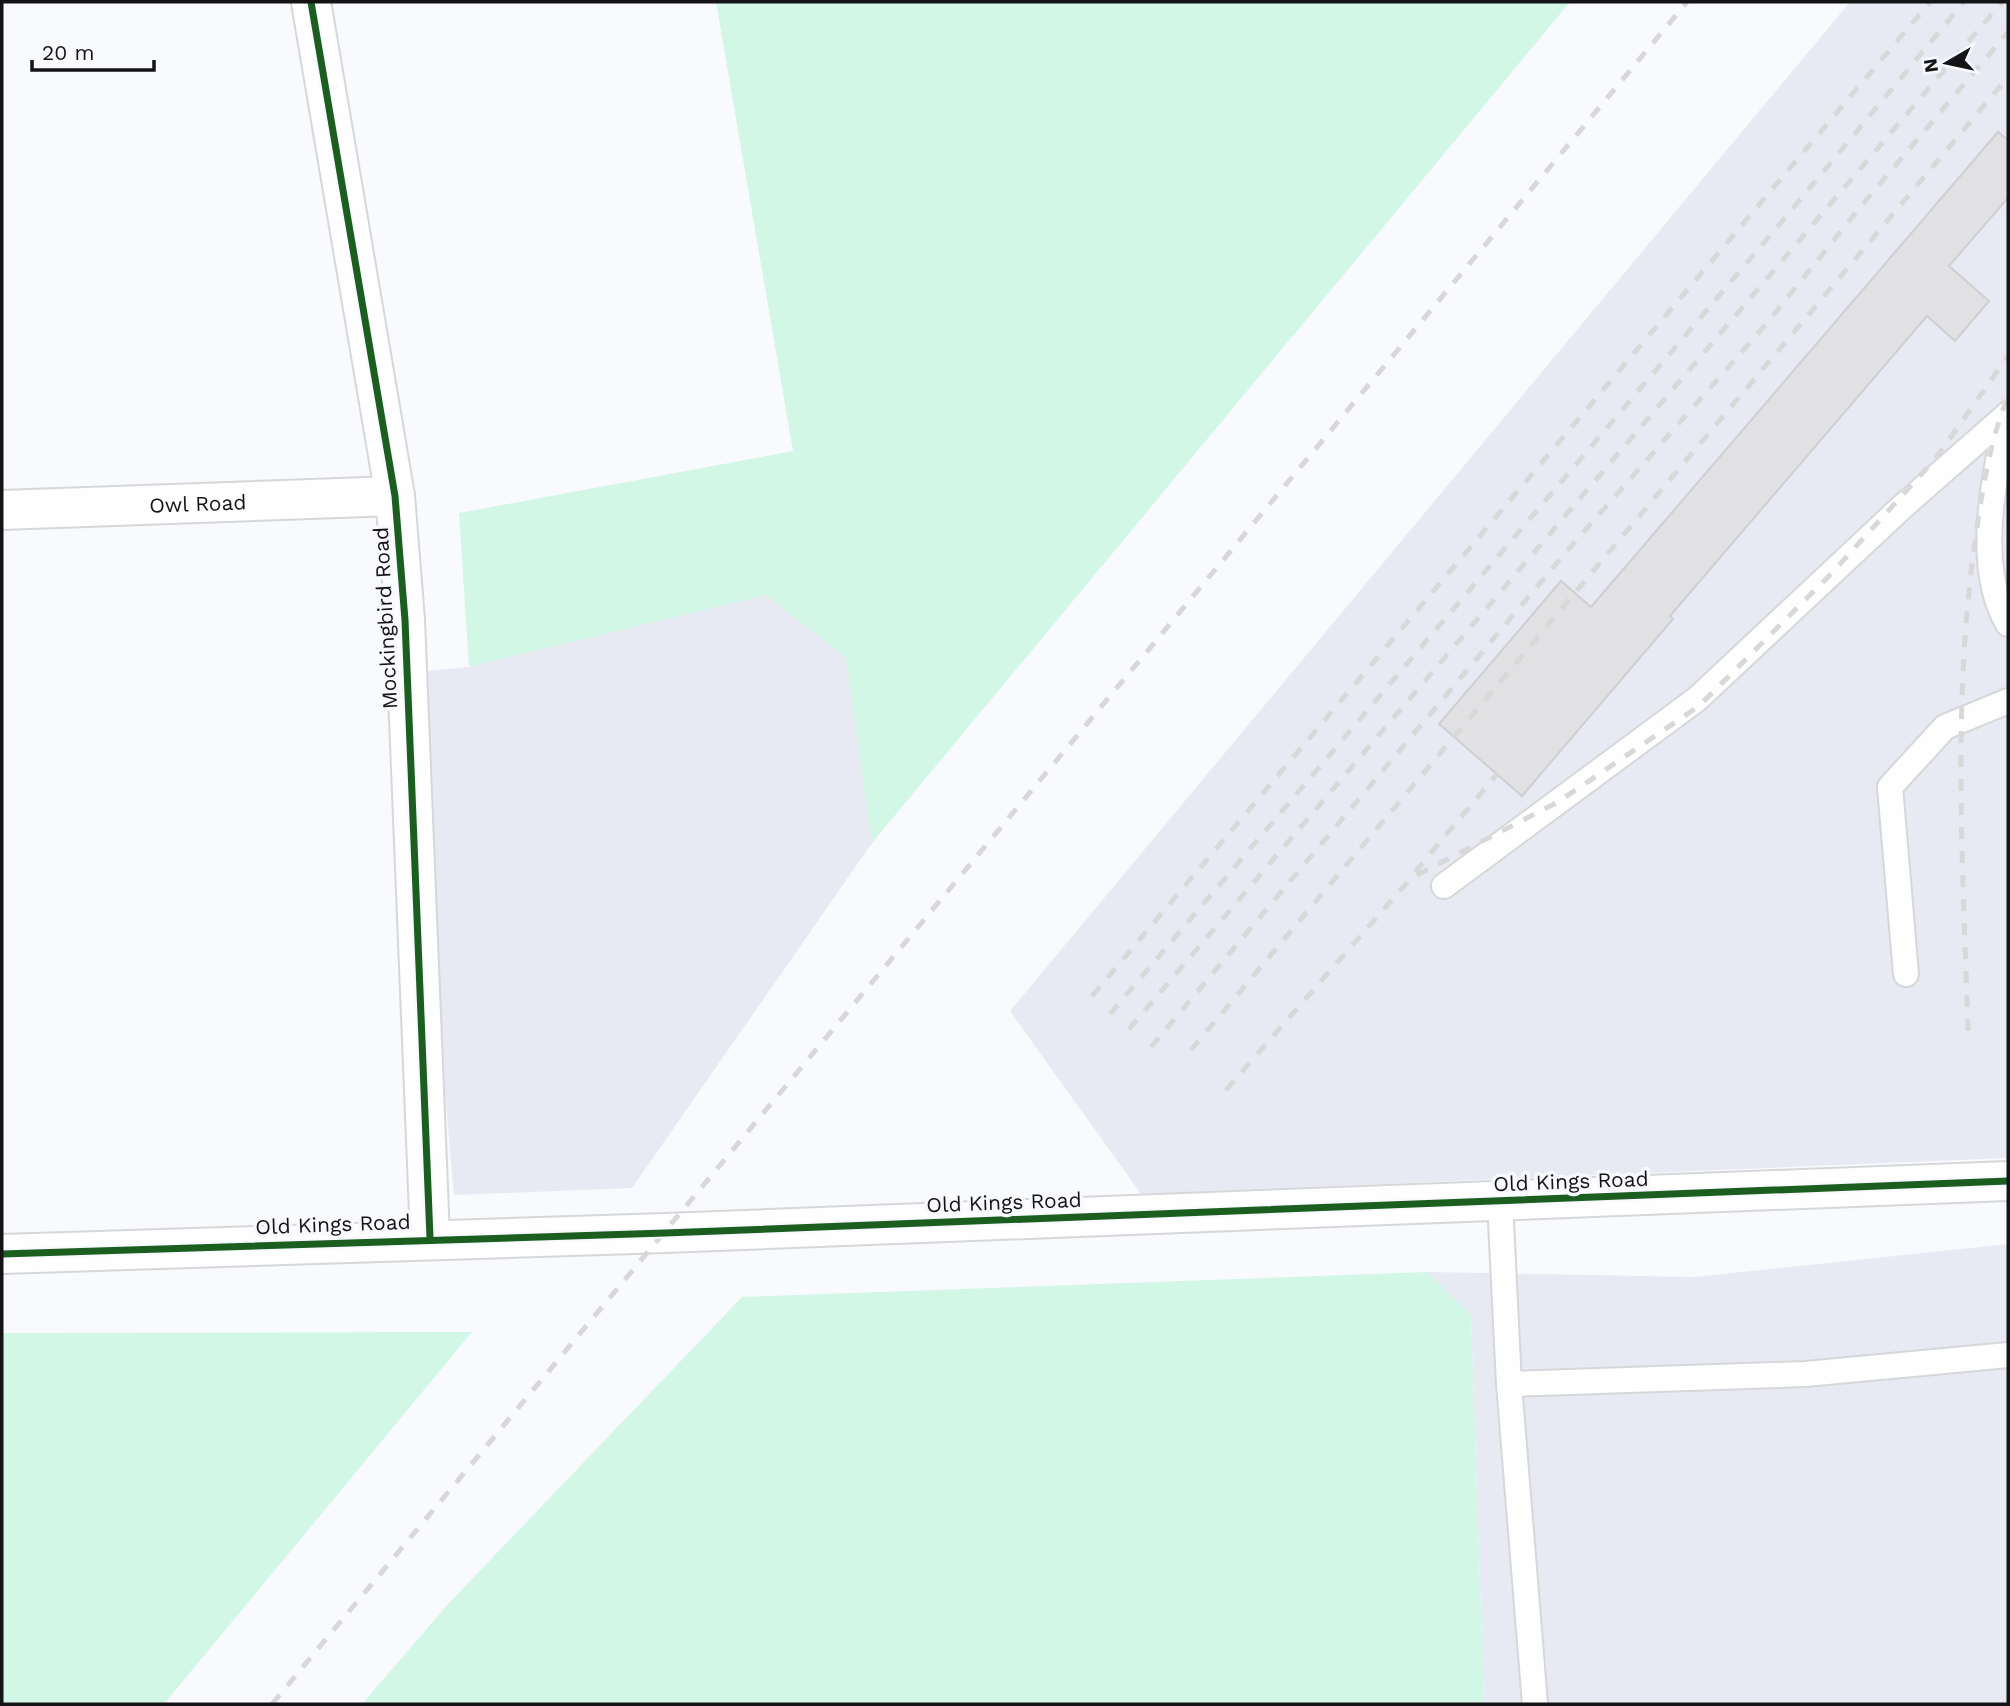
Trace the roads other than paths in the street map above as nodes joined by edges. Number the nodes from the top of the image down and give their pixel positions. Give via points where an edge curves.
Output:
1 (311, 2) edge
2 (2008, 414) edge
3 (395, 496) junction
4 (2, 510) edge
5 (2008, 624) edge
6 (2008, 701) edge
7 (1444, 886) dead end
8 (1906, 974) dead end
9 (2008, 1181) edge
10 (1500, 1201) junction
11 (430, 1238) junction
12 (2, 1254) edge
13 (2008, 1354) edge
14 (1509, 1384) junction
15 (1535, 1704) edge

1 - 3 street, Mockingbird Road
2 - 5 lane via 1989,513 1996,603
2 - 7 lane via 1697,699
3 - 4 street, Owl Road
3 - 11 street, Mockingbird Road via 405,620
6 - 8 lane via 1945,727 1891,787
9 - 10 street, Old Kings Road
10 - 11 street, Old Kings Road
10 - 14 lane
11 - 12 street, Old Kings Road
13 - 14 lane via 1806,1374
14 - 15 lane

